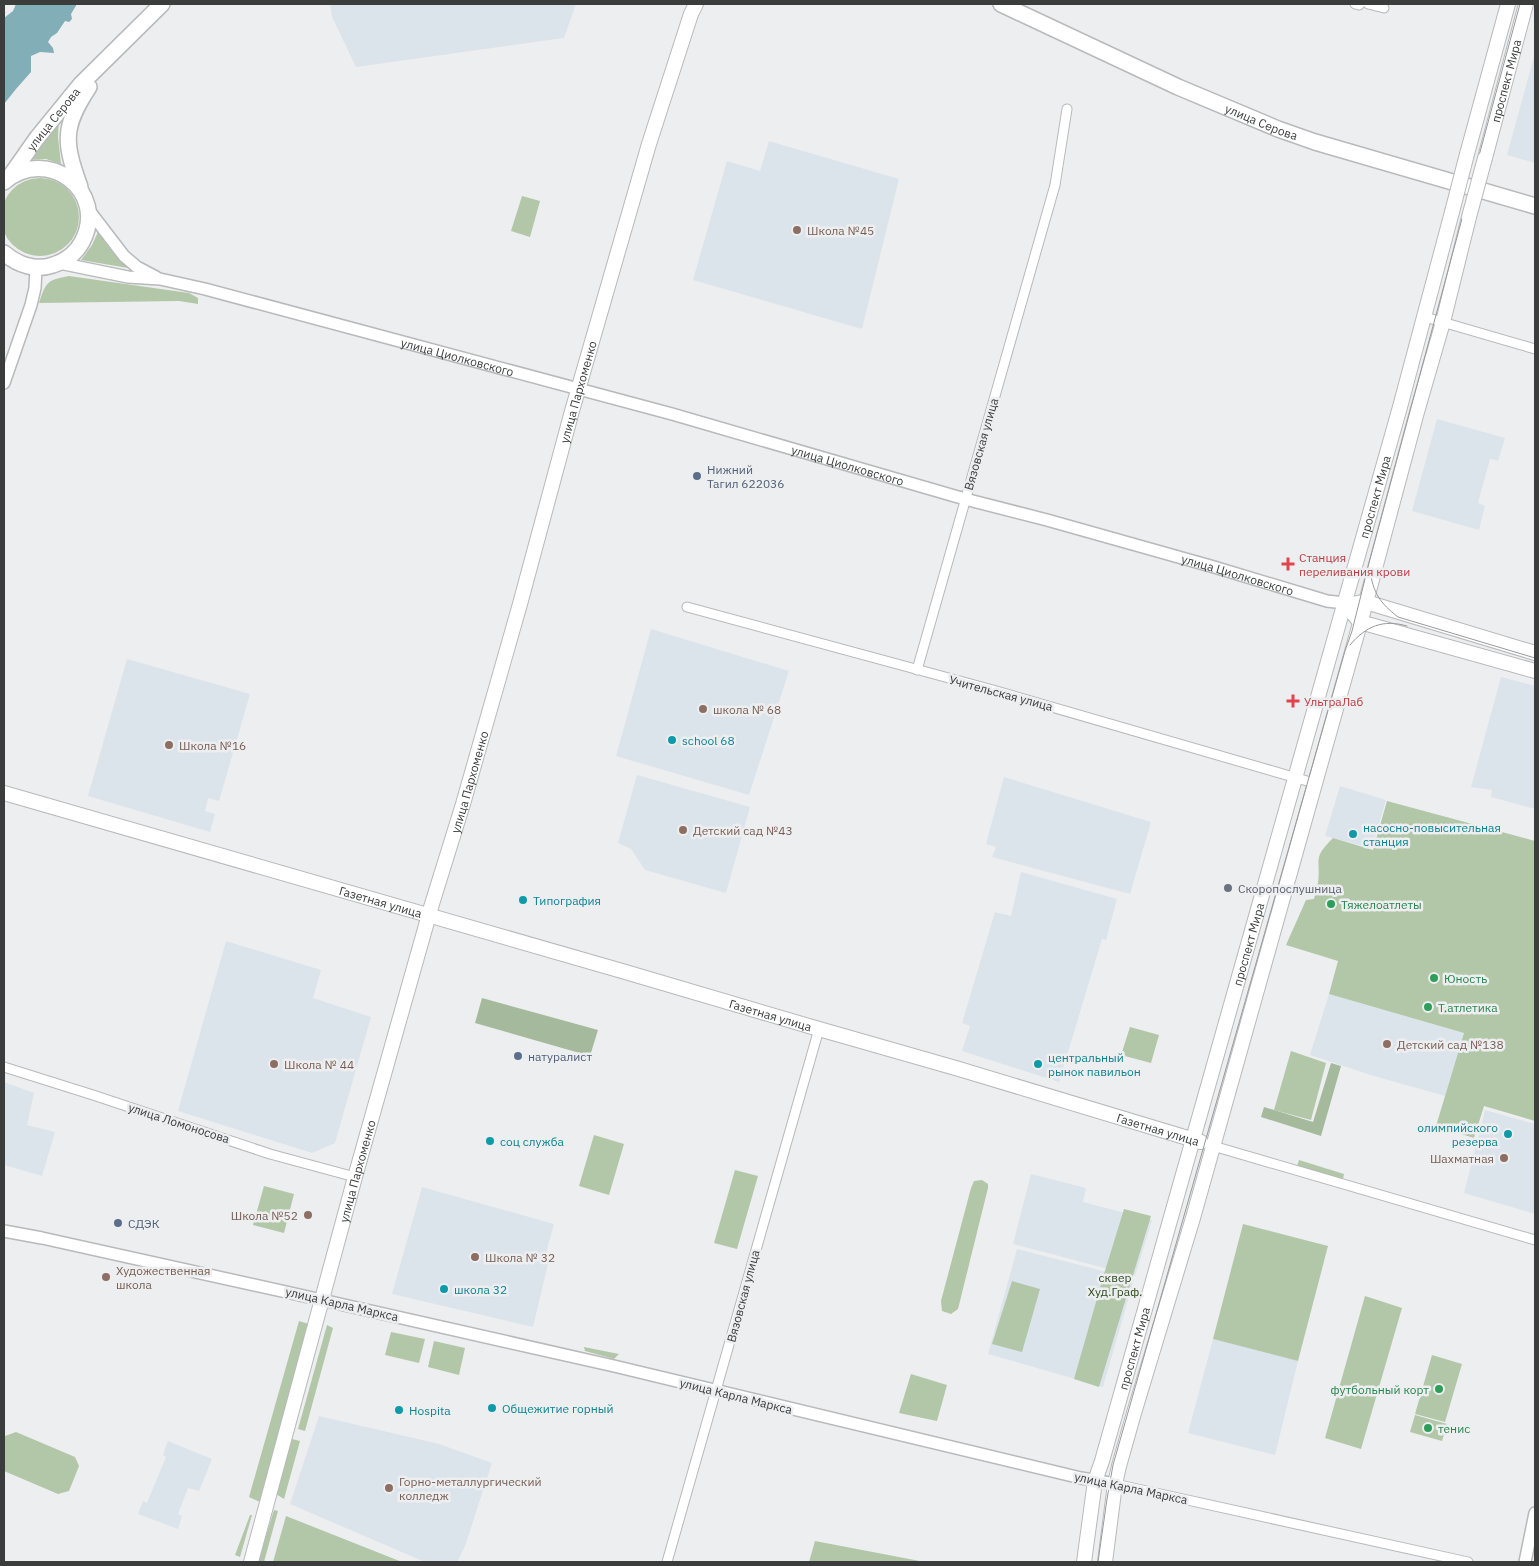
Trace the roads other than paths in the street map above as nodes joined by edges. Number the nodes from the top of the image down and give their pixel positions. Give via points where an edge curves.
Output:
1 (162, 4) edge
2 (696, 4) edge
3 (1001, 4) edge
4 (1355, 4) edge
5 (1360, 4) edge
6 (1368, 4) edge
7 (1508, 4) edge
8 (1526, 4) edge
9 (1384, 8) dead end
10 (99, 67) junction
11 (1067, 108) dead end
12 (7, 179) edge
13 (82, 193) junction
14 (1535, 206) edge
15 (88, 209) junction
16 (7, 258) edge
17 (59, 263) junction
18 (36, 268) junction
19 (160, 279) junction
20 (1425, 317) junction
21 (1443, 322) junction
22 (1535, 349) edge
23 (4, 383) edge
24 (579, 389) junction
25 (965, 499) junction
26 (1366, 602) junction
27 (1344, 603) junction
28 (687, 607) dead end
29 (1360, 622) junction
30 (1535, 653) edge
31 (917, 670) junction
32 (1535, 671) edge
33 (1296, 778) junction
34 (1314, 783) junction
35 (4, 793) edge
36 (429, 916) junction
37 (819, 1030) junction
38 (4, 1067) edge
39 (1192, 1140) junction
40 (1212, 1146) junction
41 (354, 1178) junction
42 (4, 1231) edge
43 (1535, 1240) edge
44 (322, 1300) junction
45 (716, 1391) junction
46 (1095, 1481) junction
47 (1115, 1484) junction
48 (1535, 1513) edge
49 (250, 1562) edge
50 (667, 1562) edge
51 (1084, 1562) edge
52 (1105, 1562) edge
53 (1468, 1562) edge
54 (1525, 1562) edge

1 - 10 main road, улица Серова
2 - 24 main road, улица Пархоменко via 649,144
3 - 14 main road, улица Серова via 1278,130
4 - 5 street
6 - 9 street
7 - 20 main road, проспект Мира, bridge
8 - 21 main road, проспект Мира, bridge
10 - 12 main road, улица Серова via 59,110
10 - 13 main road, улица Серова via 71,117 69,131 70,159
11 - 25 street, Вязовская улица via 1055,185
12 - 13 main road via 23,170 50,169 74,182
13 - 15 main road, улица Серова
15 - 17 main road via 86,235 79,247
15 - 19 street, улица Циолковского via 124,256
16 - 18 main road
17 - 18 main road
17 - 19 street, улица Циолковского via 128,277
18 - 23 street via 31,305
19 - 24 street, улица Циолковского
20 - 21 street
20 - 27 main road, проспект Мира
21 - 22 street
21 - 26 main road, проспект Мира
24 - 25 street, улица Циолковского
24 - 36 main road, улица Пархоменко via 523,595
25 - 27 street, улица Циолковского
25 - 31 street, Вязовская улица
26 - 27 main road, улица Циолковского
26 - 29 main road, проспект Мира
26 - 30 main road, улица Циолковского
27 - 29 main road
27 - 33 main road, проспект Мира
28 - 31 street, Учительская улица
29 - 32 main road
29 - 34 main road, проспект Мира
31 - 33 street, Учительская улица
33 - 34 street, Учительская улица
33 - 39 main road, проспект Мира
34 - 40 main road, проспект Мира
35 - 36 main road, Газетная улица
36 - 37 main road, Газетная улица
36 - 41 main road, улица Пархоменко
37 - 39 main road, Газетная улица via 967,1071
37 - 45 street, Вязовская улица
38 - 41 street, улица Ломоносова via 270,1154
39 - 40 main road, Газетная улица
39 - 46 main road, проспект Мира
40 - 43 street, Газетная улица
40 - 47 main road, проспект Мира
41 - 44 main road, улица Пархоменко
42 - 44 street, улица Карла Маркса
44 - 45 street, улица Карла Маркса
44 - 49 main road, улица Пархоменко
45 - 46 street, улица Карла Маркса
45 - 50 street, Вязовская улица
46 - 47 street, улица Карла Маркса
46 - 51 main road, проспект Мира
47 - 52 main road, проспект Мира
47 - 53 street, улица Карла Маркса
48 - 54 street

